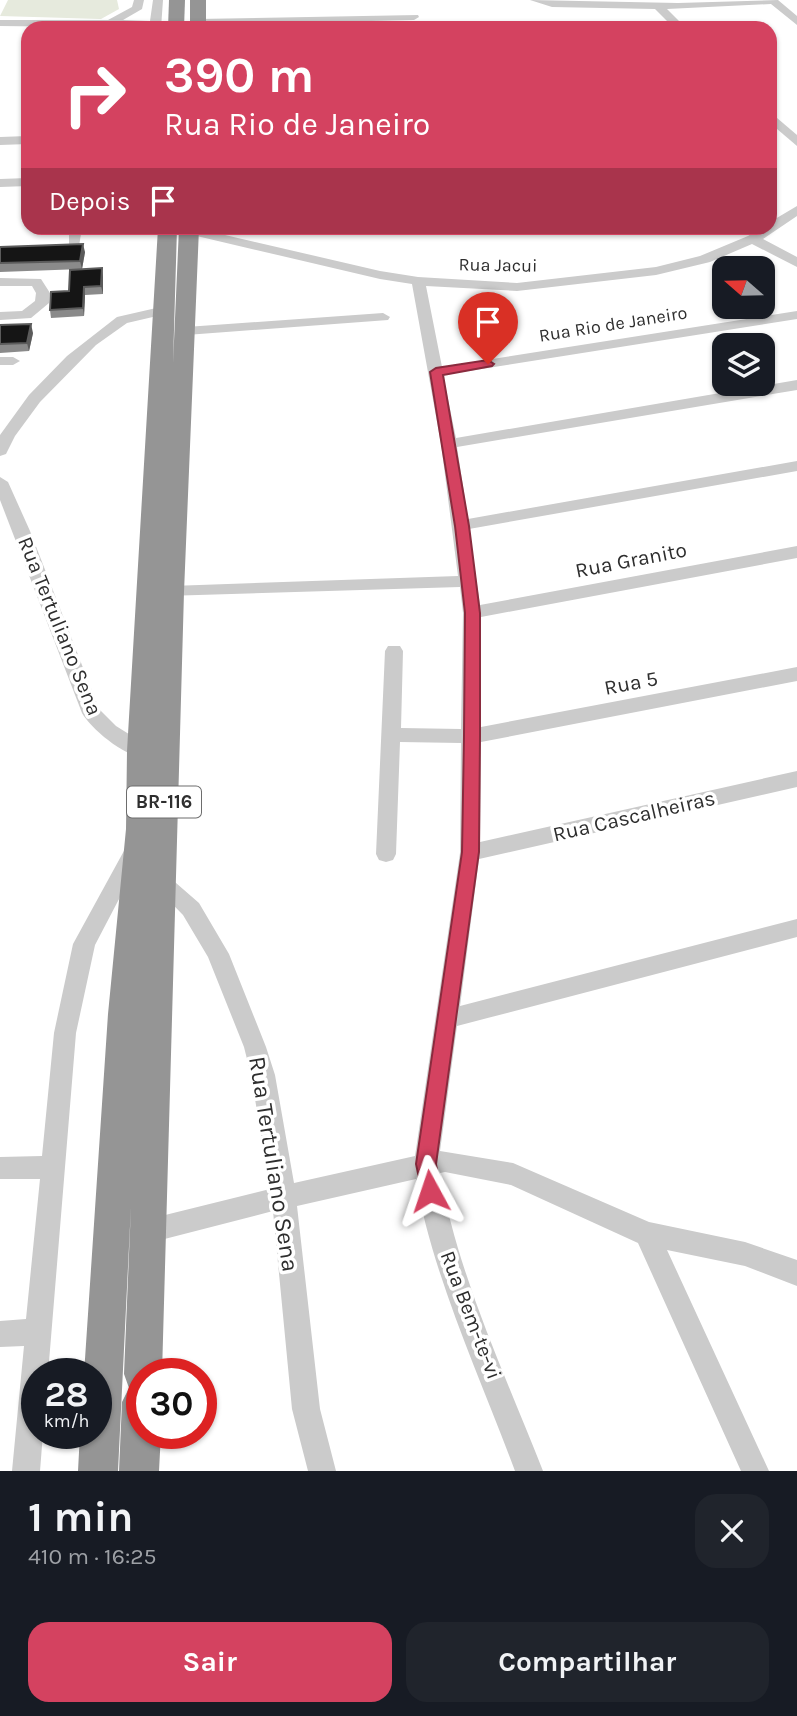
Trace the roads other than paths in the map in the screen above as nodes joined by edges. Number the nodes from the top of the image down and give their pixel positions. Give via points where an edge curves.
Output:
1 (139, 0) edge
2 (177, 0) edge
3 (198, 0) edge
4 (535, 0) edge
5 (773, 0) edge
6 (159, 1) edge
7 (658, 6) junction
8 (113, 21) edge
9 (156, 21) edge
10 (176, 21) edge
11 (198, 21) edge
12 (269, 21) edge
13 (416, 21) edge
14 (673, 21) edge
15 (797, 22) edge
16 (0, 23) edge
17 (21, 23) edge
18 (777, 123) edge
19 (21, 140) edge
20 (0, 141) edge
21 (797, 142) edge
22 (21, 182) edge
23 (0, 183) edge
24 (797, 210) edge
25 (777, 223) edge
26 (75, 235) edge
27 (195, 235) edge
28 (218, 235) edge
29 (741, 235) edge
30 (758, 235) edge
31 (749, 241) junction
32 (74, 243) edge
33 (797, 263) edge
34 (418, 281) junction
35 (0, 282) edge
36 (797, 315) edge
37 (0, 316) edge
38 (383, 317) dead end
39 (175, 321) junction
40 (436, 372) junction
41 (797, 385) edge
42 (449, 444) junction
43 (0, 451) edge
44 (797, 466) edge
45 (0, 482) edge
46 (462, 526) junction
47 (797, 552) edge
48 (469, 580) junction
49 (171, 592) junction
50 (472, 613) junction
51 (394, 651) dead end
52 (797, 674) edge
53 (389, 735) junction
54 (472, 736) junction
55 (141, 751) junction
56 (797, 779) edge
57 (141, 829) junction
58 (470, 852) junction
59 (386, 854) dead end
60 (161, 882) junction
61 (797, 928) edge
62 (446, 1019) junction
63 (426, 1164) junction
64 (52, 1167) junction
65 (0, 1168) edge
66 (284, 1196) junction
67 (149, 1231) junction
68 (647, 1234) junction
69 (797, 1273) edge
70 (0, 1334) edge
71 (36, 1336) junction
72 (0, 1342) edge
73 (144, 1358) edge
74 (140, 1449) edge
75 (27, 1459) edge
76 (99, 1471) edge
77 (139, 1471) edge
78 (322, 1471) edge
79 (529, 1471) edge
80 (755, 1471) edge

1 - 8 street via 131,14
2 - 10 highway
3 - 11 highway
4 - 7 street
5 - 7 street
5 - 15 street
6 - 9 street
7 - 14 street
12 - 13 street via 412,13
16 - 17 street
18 - 21 street
19 - 20 street
22 - 23 street
24 - 25 street, Rua Jacui
26 - 32 street
27 - 39 highway
28 - 34 street, Rua Jacui
29 - 31 street
30 - 31 street, Rua Jacui
31 - 33 street
31 - 34 street, Rua Jacui via 679,266 579,281 517,286
34 - 40 street, Rua Bem-te-vi
35 - 37 street via 36,282 43,293 42,303 29,314
36 - 40 street, Rua Rio de Janeiro
38 - 39 street
39 - 43 street via 132,316 106,330 36,395
39 - 49 highway, BR-116
39 - 55 highway
40 - 42 street, Rua Bem-te-vi
41 - 42 street
42 - 46 street, Rua Bem-te-vi
44 - 46 street
45 - 55 street, Rua Tertuliano Sena via 91,713
46 - 48 street, Rua Bem-te-vi
47 - 50 street, Rua Granito
48 - 49 street
48 - 50 street, Rua Bem-te-vi
49 - 60 highway, BR-116
50 - 54 street, Rua Bem-te-vi
51 - 53 street
52 - 54 street, Rua 5
53 - 54 street, Rua 5
53 - 59 street
54 - 58 street, Rua Bem-te-vi
55 - 57 highway
56 - 58 street, Rua Cascalheiras
57 - 64 street via 127,868 84,944 65,1033
57 - 76 highway via 124,1014
58 - 62 street, Rua Bem-te-vi
60 - 66 street, Rua Tertuliano Sena via 191,909 205,930 251,1038 263,1075
60 - 67 highway, BR-116
61 - 62 street
62 - 63 street, Rua Bem-te-vi
63 - 66 street
63 - 68 street via 460,1162 513,1174
63 - 79 street, Rua Bem-te-vi via 449,1258
64 - 65 street
64 - 71 street
66 - 67 street
66 - 78 street, Rua Tertuliano Sena via 306,1409
67 - 73 highway, BR-116
68 - 69 street via 745,1254
68 - 80 street
70 - 71 street
71 - 72 street
71 - 75 street
74 - 77 highway

